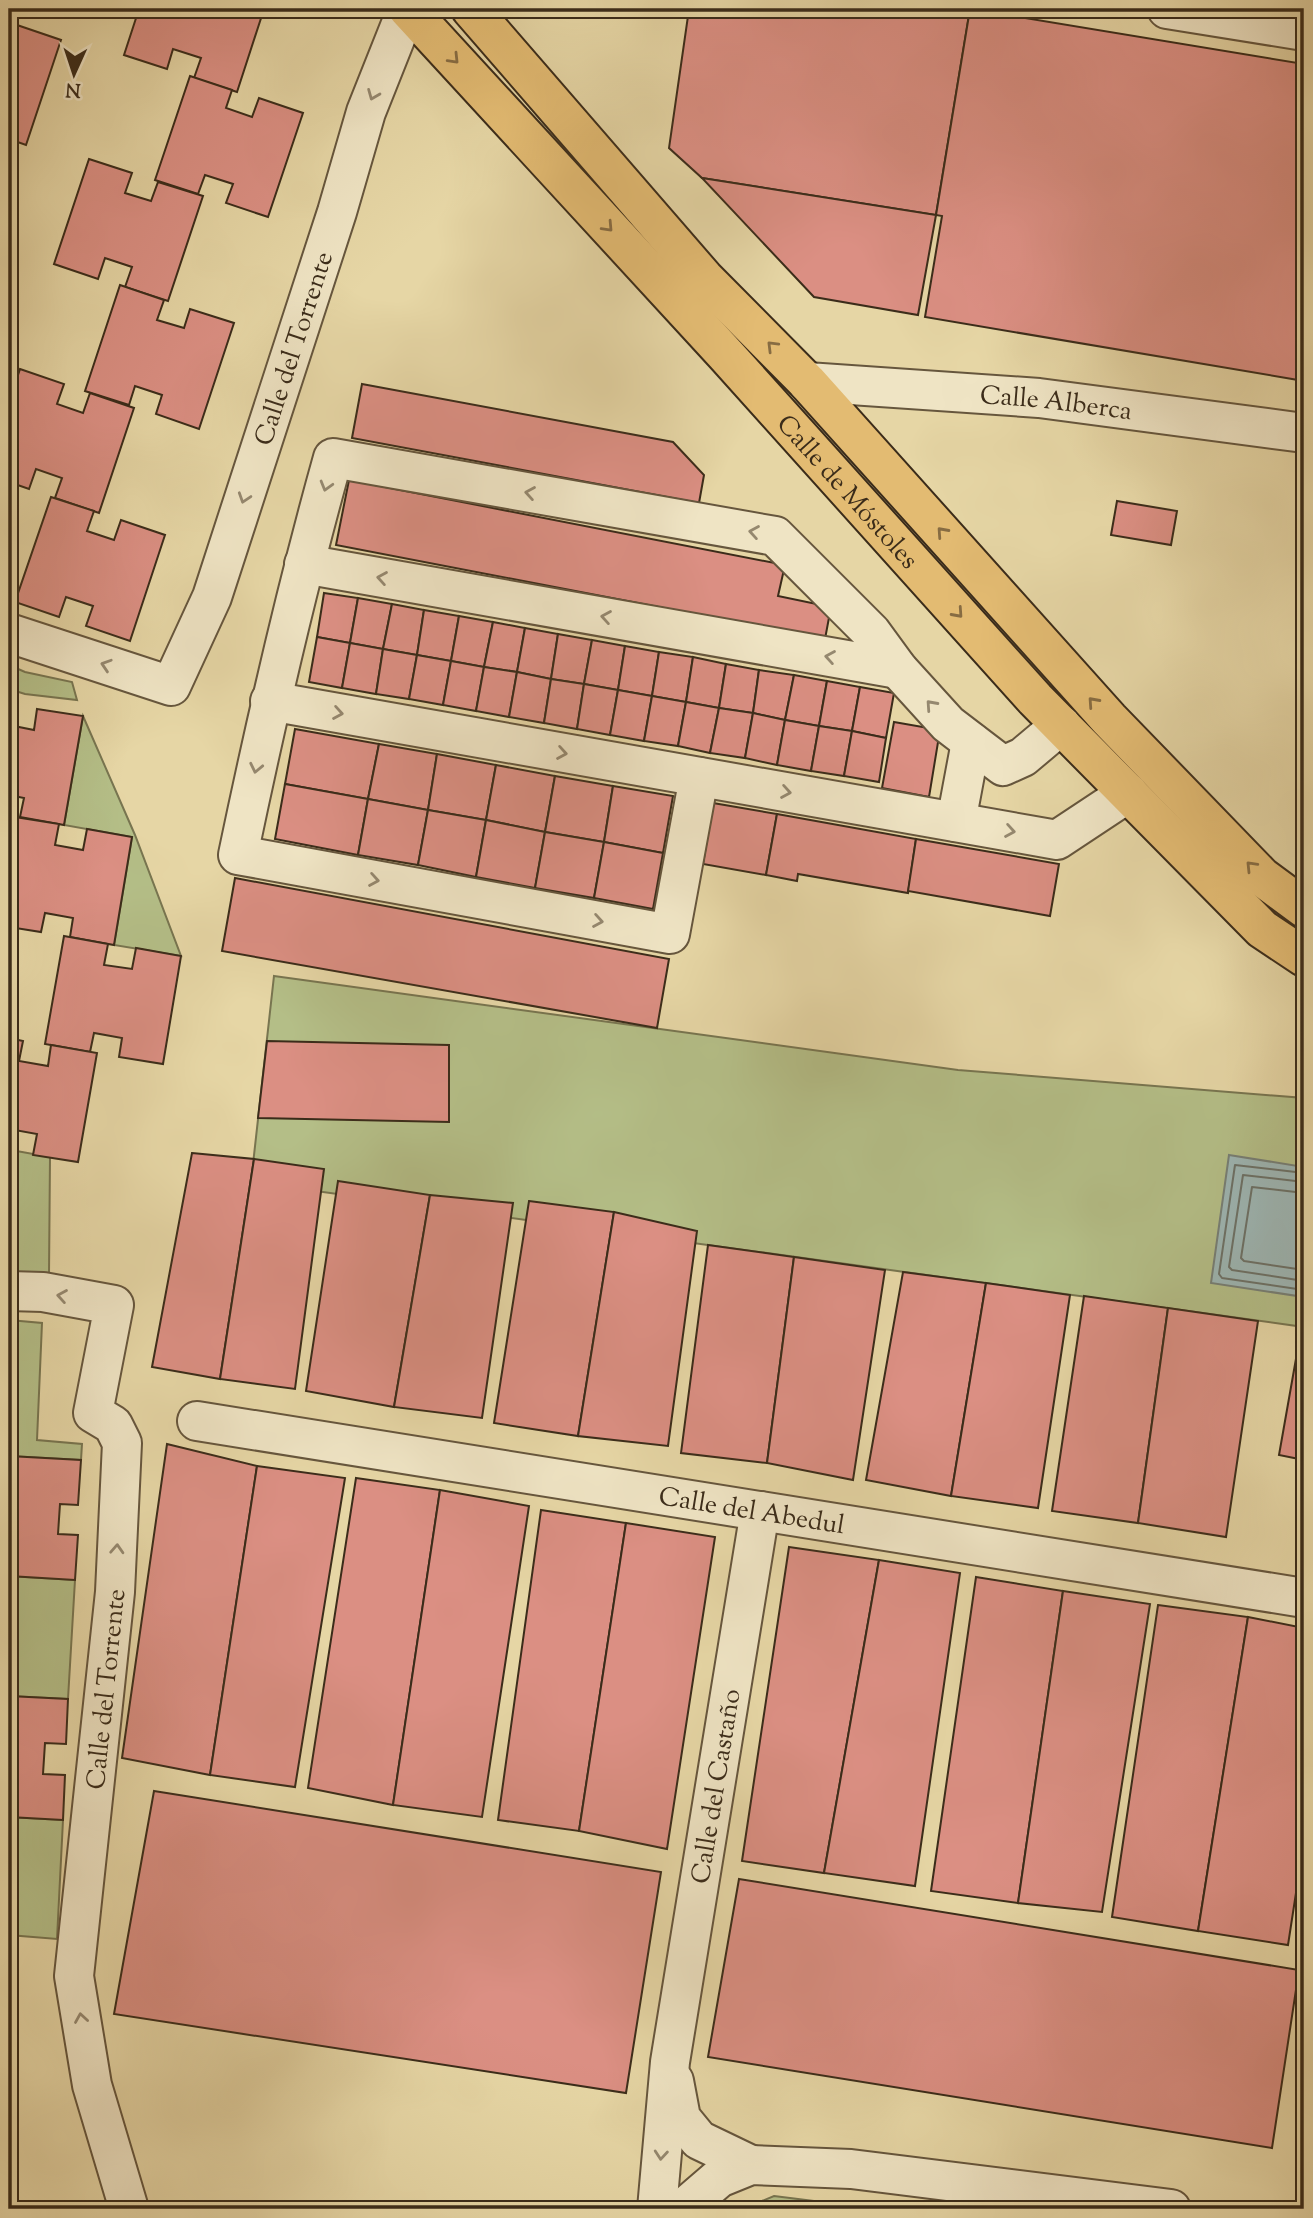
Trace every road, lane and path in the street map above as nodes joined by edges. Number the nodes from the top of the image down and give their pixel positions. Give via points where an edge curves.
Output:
1 (408, 9) edge
2 (471, 9) edge
3 (1167, 9) edge
4 (1304, 31) edge
5 (807, 382) junction
6 (1304, 433) edge
7 (304, 564) junction
8 (9, 633) edge
9 (898, 669) junction
10 (270, 701) junction
11 (1061, 725) junction
12 (971, 742) junction
13 (699, 777) junction
14 (1128, 793) junction
15 (956, 822) junction
16 (1304, 908) edge
17 (1304, 957) edge
18 (9, 1291) edge
19 (197, 1421) dead end
20 (760, 1511) junction
21 (1304, 1598) edge
22 (670, 2062) junction
23 (751, 2165) junction
24 (129, 2209) edge
25 (657, 2209) edge
26 (684, 2209) edge
27 (1171, 2209) edge

1 -> 8 street, Calle del Torrente via 366,112 338,212 212,597 171,686
1 -> 11 main road, Calle de Móstoles
5 -> 2 main road, Calle de Móstoles via 704,278
3 - 4 street
5 - 6 street, Calle Alberca via 1039,398
16 -> 5 main road, Calle de Móstoles via 1262,877 1109,719
9 -> 7 street
9 -> 7 street via 871,632 775,536 333,458
7 - 10 street
12 -> 9 street via 948,724
10 -> 13 street
10 -> 13 street via 238,855 670,934
11 - 12 street via 1023,757 1003,766
11 - 14 main road, Calle de Móstoles
12 - 15 street
13 -> 15 street
15 -> 14 street via 1057,840
14 - 17 main road, Calle de Móstoles via 1262,929
24 -> 18 street, Calle del Torrente via 92,2085 74,1976 115,1592 122,1443 113,1425 93,1413 114,1305 43,1292
19 - 20 street, Calle del Abedul
20 - 21 street, Calle del Abedul
20 - 22 street, Calle del Castaño
22 - 23 street, Calle del Castaño via 681,2118 699,2140
22 -> 25 street, Calle del Castaño
23 - 26 street via 719,2178
23 - 27 street via 851,2169

